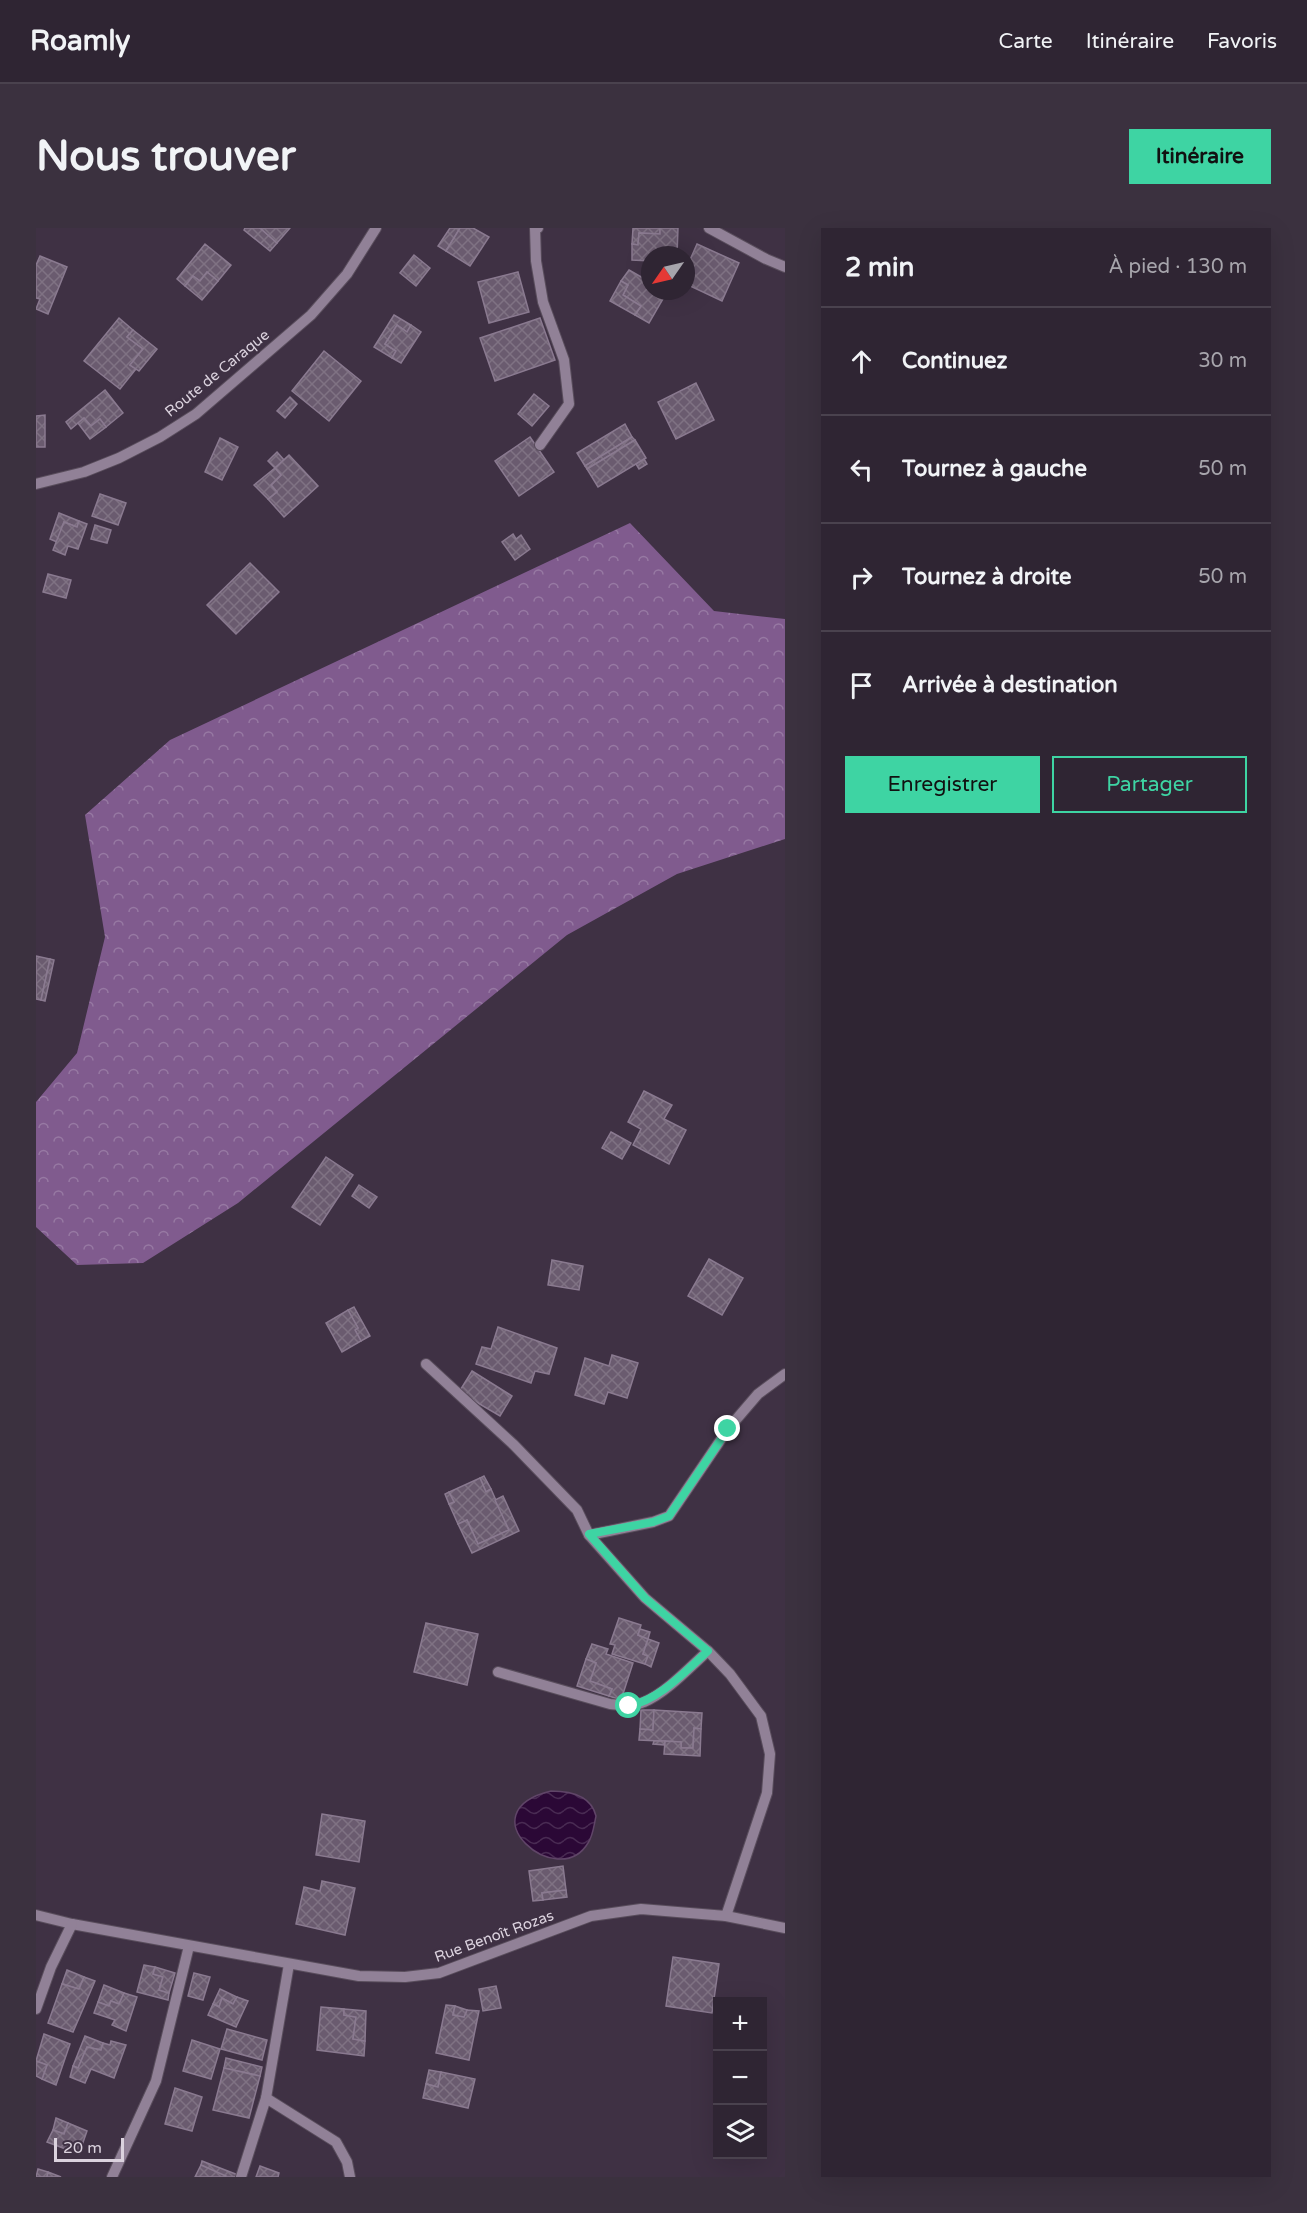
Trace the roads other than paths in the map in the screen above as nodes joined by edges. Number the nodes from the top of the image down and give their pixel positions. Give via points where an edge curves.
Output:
1 (376, 228) edge
2 (535, 228) edge
3 (709, 228) edge
4 (785, 267) edge
5 (540, 445) dead end
6 (36, 484) edge
7 (426, 1365) dead end
8 (785, 1374) edge
9 (589, 1534) junction
10 (708, 1651) junction
11 (498, 1672) dead end
12 (36, 1914) edge
13 (726, 1916) junction
14 (72, 1924) junction
15 (785, 1928) edge
16 (189, 1946) junction
17 (289, 1964) junction
18 (36, 2009) edge
19 (266, 2097) junction
20 (112, 2177) edge
21 (241, 2177) edge
22 (350, 2177) edge

1 - 6 street, Route de Caraque via 347,274 311,315 196,414 119,458
2 - 5 street via 543,302 564,360 568,404
3 - 4 street
7 - 9 street via 514,1445 577,1510
8 - 9 street via 758,1394 728,1429 669,1516
9 - 10 street via 645,1598
10 - 11 street via 668,1686 645,1702 629,1706
10 - 13 street via 761,1716 770,1754 767,1793
12 - 14 street, Rue Benoît Rozas
13 - 15 street, Rue Benoît Rozas
13 - 17 street, Rue Benoît Rozas via 641,1909 591,1916 439,1973 405,1977 359,1976
14 - 16 street, Rue Benoît Rozas
14 - 18 street
16 - 17 street, Rue Benoît Rozas
16 - 20 street via 156,2081
17 - 19 street
19 - 21 street
19 - 22 street via 336,2142

